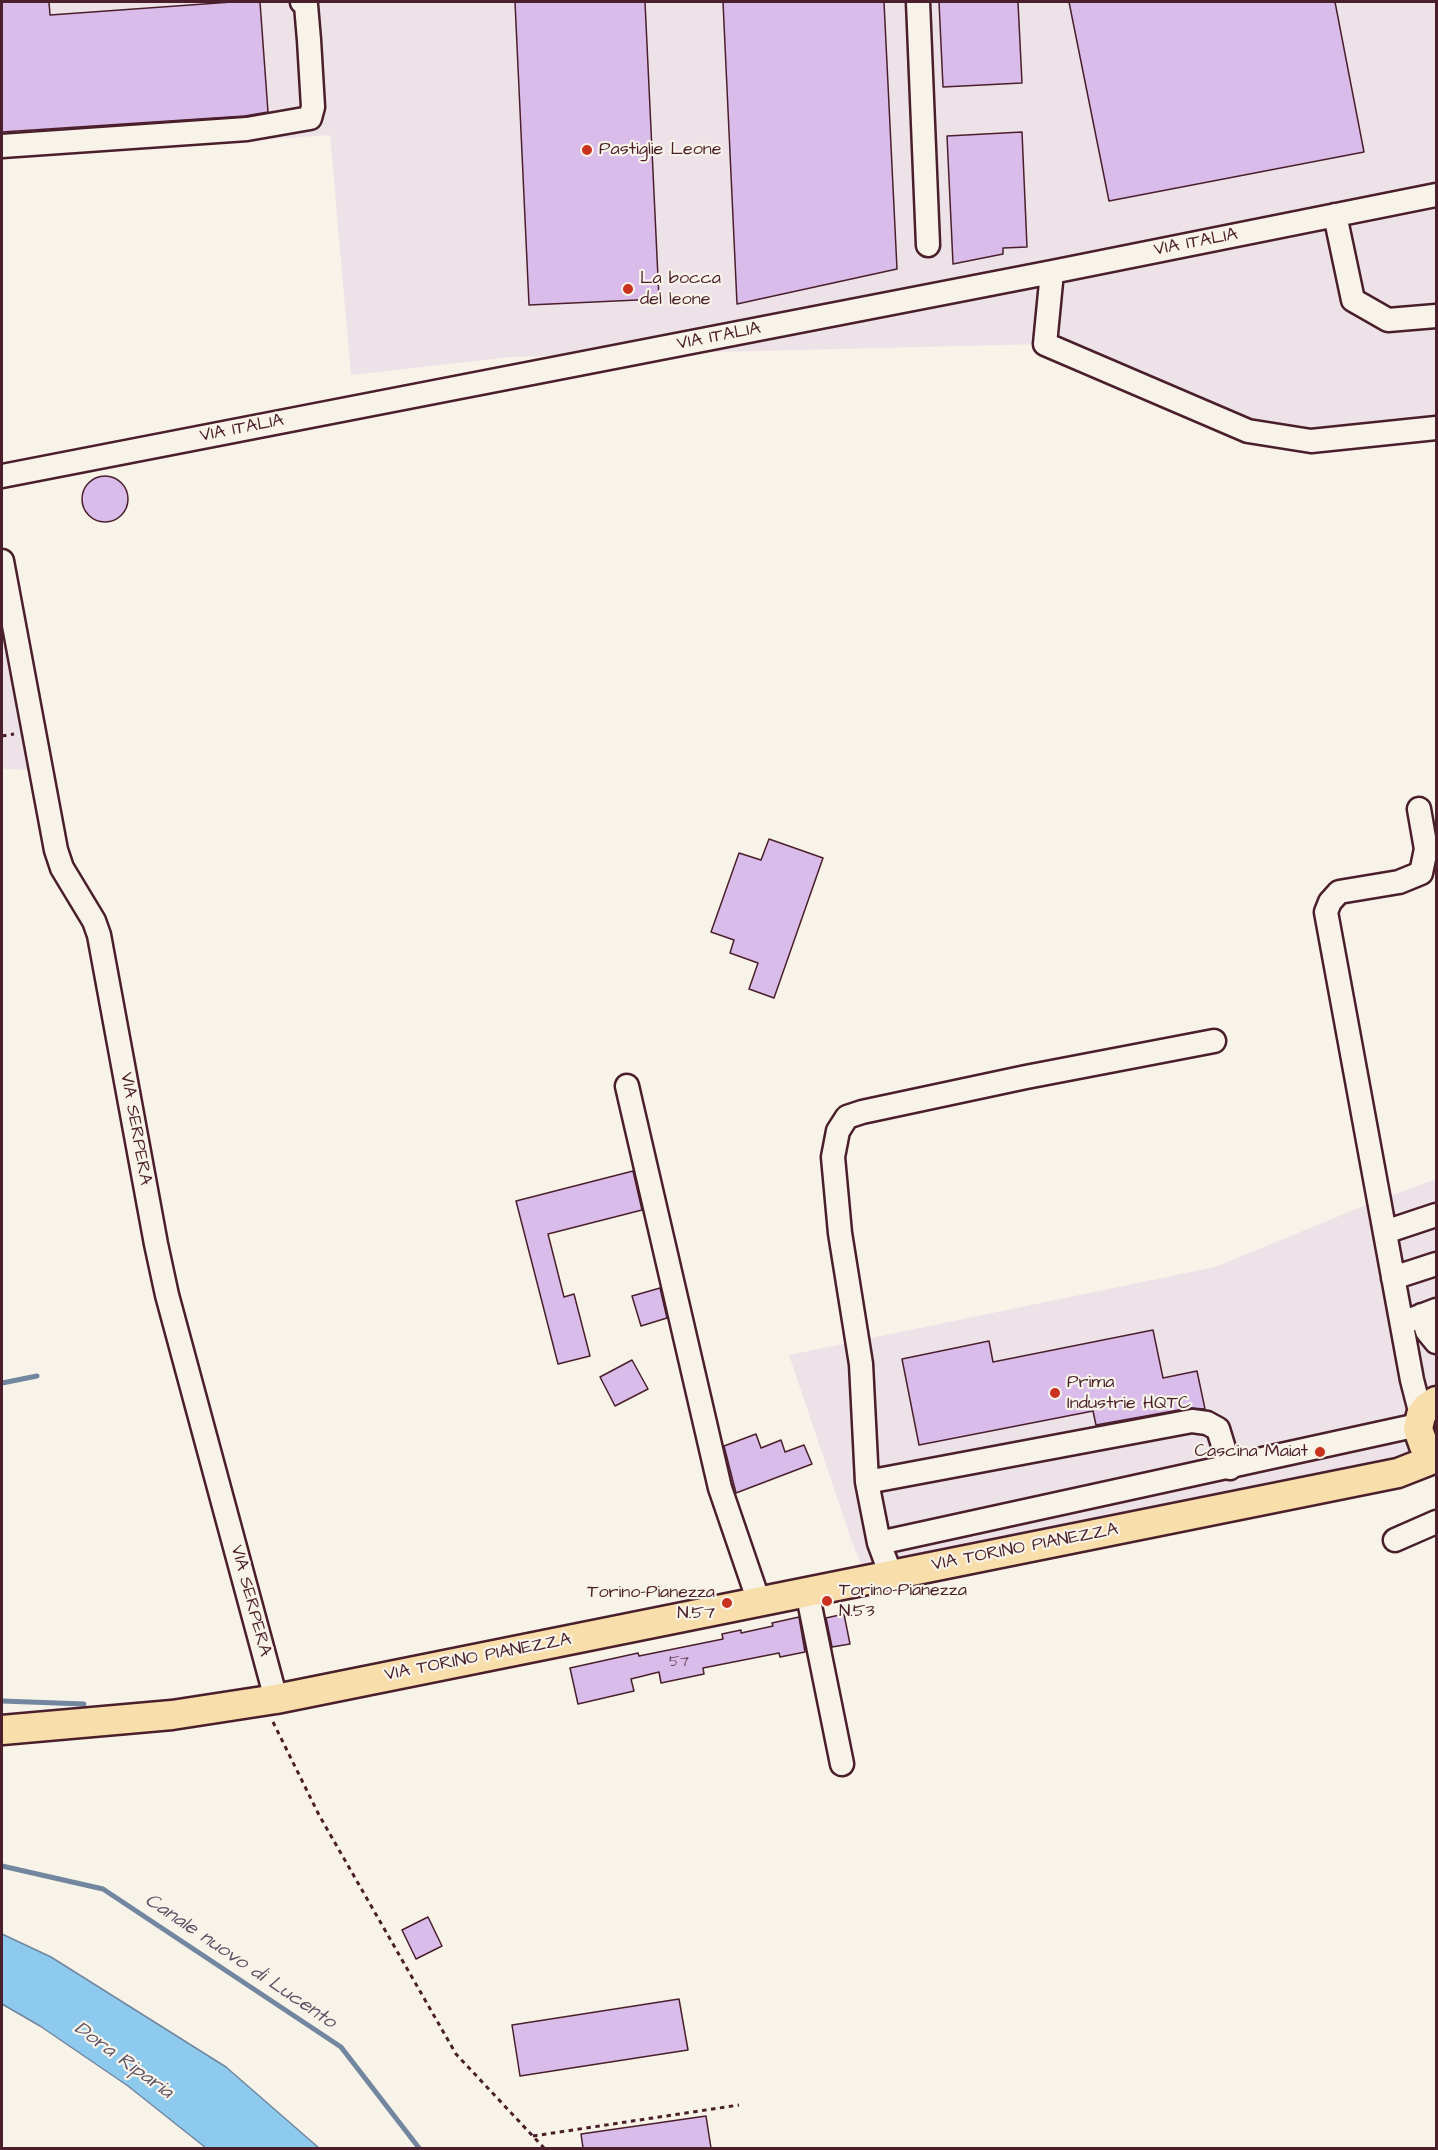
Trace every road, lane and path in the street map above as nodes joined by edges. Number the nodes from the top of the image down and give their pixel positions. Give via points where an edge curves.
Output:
1 (302, 2) edge
2 (918, 2) edge
3 (2, 146) edge
4 (1437, 195) edge
5 (1335, 215) junction
6 (928, 245) dead end
7 (1052, 272) junction
8 (1437, 316) edge
9 (1437, 428) edge
10 (2, 476) edge
11 (2, 561) edge
12 (1419, 809) dead end
13 (1214, 1041) dead end
14 (627, 1086) dead end
15 (1437, 1215) edge
16 (1385, 1232) junction
17 (1437, 1264) edge
18 (1394, 1278) junction
19 (1420, 1316) edge
20 (1437, 1342) edge
21 (1426, 1413) edge
22 (1437, 1456) edge
23 (1230, 1468) junction
24 (1374, 1477) junction
25 (867, 1482) junction
26 (1437, 1522) edge
27 (1395, 1540) dead end
28 (879, 1543) junction
29 (891, 1575) junction
30 (807, 1591) junction
31 (759, 1602) junction
32 (269, 1700) junction
33 (2, 1730) edge
34 (842, 1764) dead end
35 (739, 2105) dead end
36 (533, 2136) junction
37 (544, 2148) edge

1 - 3 street via 306,5 310,51 310,118 247,129
2 - 6 street
4 - 5 street, VIA ITALIA
5 - 7 street, VIA ITALIA
5 - 8 street via 1353,300 1388,320
7 - 9 street via 1045,344 1248,431 1311,441
7 - 10 street, VIA ITALIA
11 - 32 street, VIA SERPERA via 56,850 99,935 167,1294
12 - 16 street via 1426,849 1421,873 1399,882 1339,892 1326,912
13 - 25 street via 847,1117 837,1131 832,1157 861,1364
14 - 31 street via 720,1488
15 - 16 street
16 - 18 street
17 - 18 street
18 - 19 street
19 - 20 street
19 - 21 street via 1412,1380
21 - 22 main road via 1424,1446
21 - 23 street
21 - 24 main road via 1409,1444
22 - 24 main road, VIA TORINO PIANEZZA via 1398,1473
23 - 25 street via 1218,1430 1207,1423 1192,1421
23 - 28 street
24 - 29 main road, VIA TORINO PIANEZZA
25 - 28 street
26 - 27 street
28 - 29 street
29 - 30 main road, VIA TORINO PIANEZZA
30 - 31 main road, VIA TORINO PIANEZZA
30 - 34 street
31 - 32 main road, VIA TORINO PIANEZZA
32 - 33 main road, VIA TORINO PIANEZZA via 172,1716
32 - 36 path via 319,1815 456,2054
35 - 36 path
36 - 37 path

